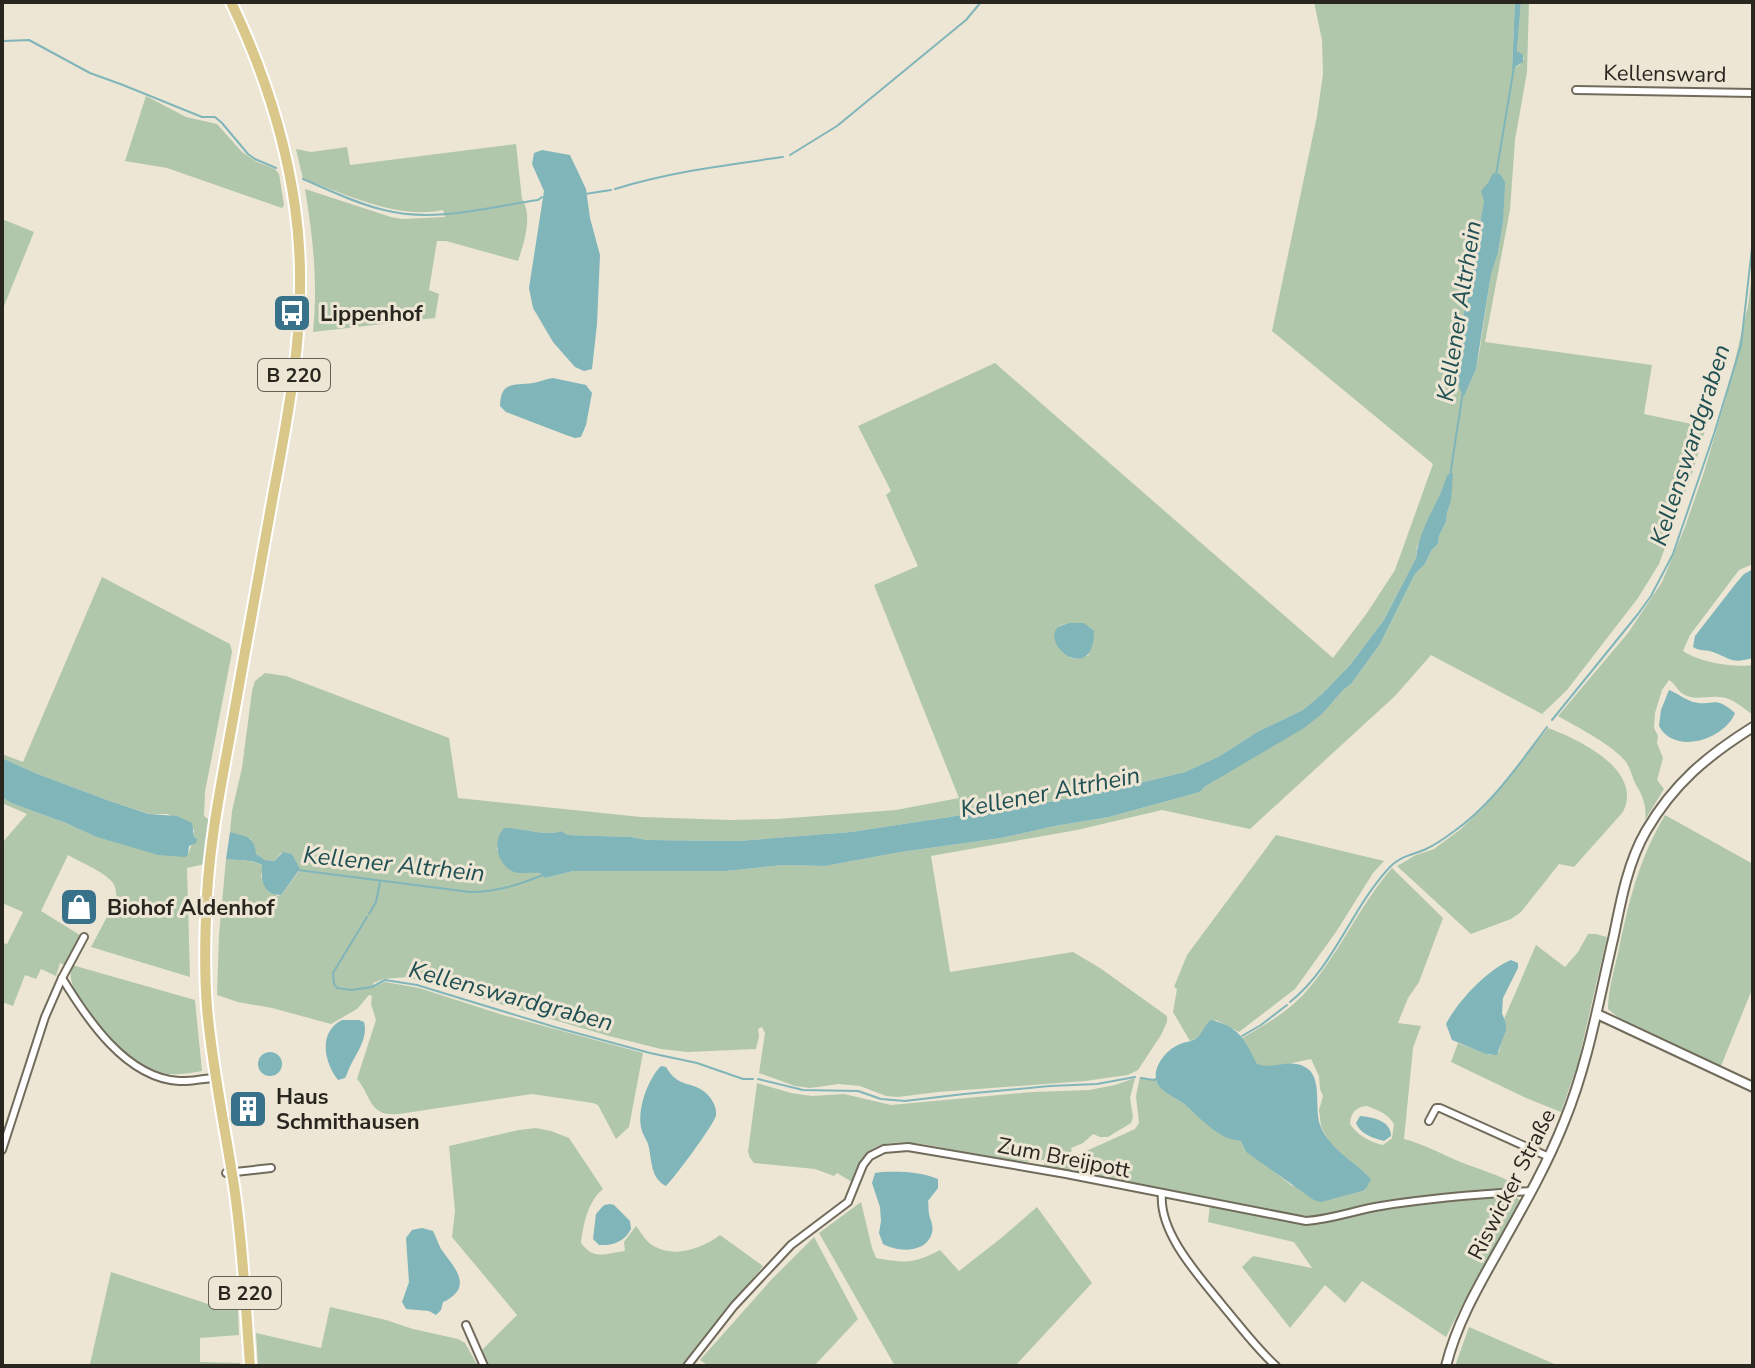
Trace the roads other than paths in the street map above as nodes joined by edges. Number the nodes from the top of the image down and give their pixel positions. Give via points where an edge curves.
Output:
1 (231, 2) edge
2 (1576, 90) dead end
3 (1753, 93) edge
4 (1753, 727) edge
5 (84, 937) dead end
6 (62, 978) junction
7 (1597, 1014) junction
8 (216, 1078) junction
9 (1753, 1087) edge
10 (1429, 1121) dead end
11 (2, 1150) edge
12 (1549, 1157) junction
13 (271, 1168) dead end
14 (229, 1172) junction
15 (1532, 1191) junction
16 (1162, 1193) junction
17 (466, 1325) dead end
18 (250, 1366) edge
19 (484, 1366) edge
20 (687, 1366) edge
21 (1276, 1366) edge
22 (1446, 1366) edge

1 - 8 main road, B 220 via 270,96 284,146 296,208 301,297 290,406 213,833 205,969
2 - 3 street, Kellensward
4 - 7 street, Riswicker Straße via 1708,756 1678,786 1645,833 1622,896
5 - 6 street
6 - 8 street via 109,1043 138,1067 179,1081
6 - 11 street
7 - 9 street
7 - 12 street, Riswicker Straße
8 - 14 main road, B 220
10 - 12 street via 1440,1108
12 - 15 street, Riswicker Straße
13 - 14 street
14 - 18 main road, B 220 via 241,1244
15 - 16 street, Zum Breijpott via 1417,1200 1306,1221
15 - 22 street, Riswicker Straße via 1470,1300
16 - 20 street, Zum Breijpott via 908,1147 884,1149 863,1165 848,1202 791,1245
16 - 21 street via 1167,1222 1184,1257
17 - 19 street

